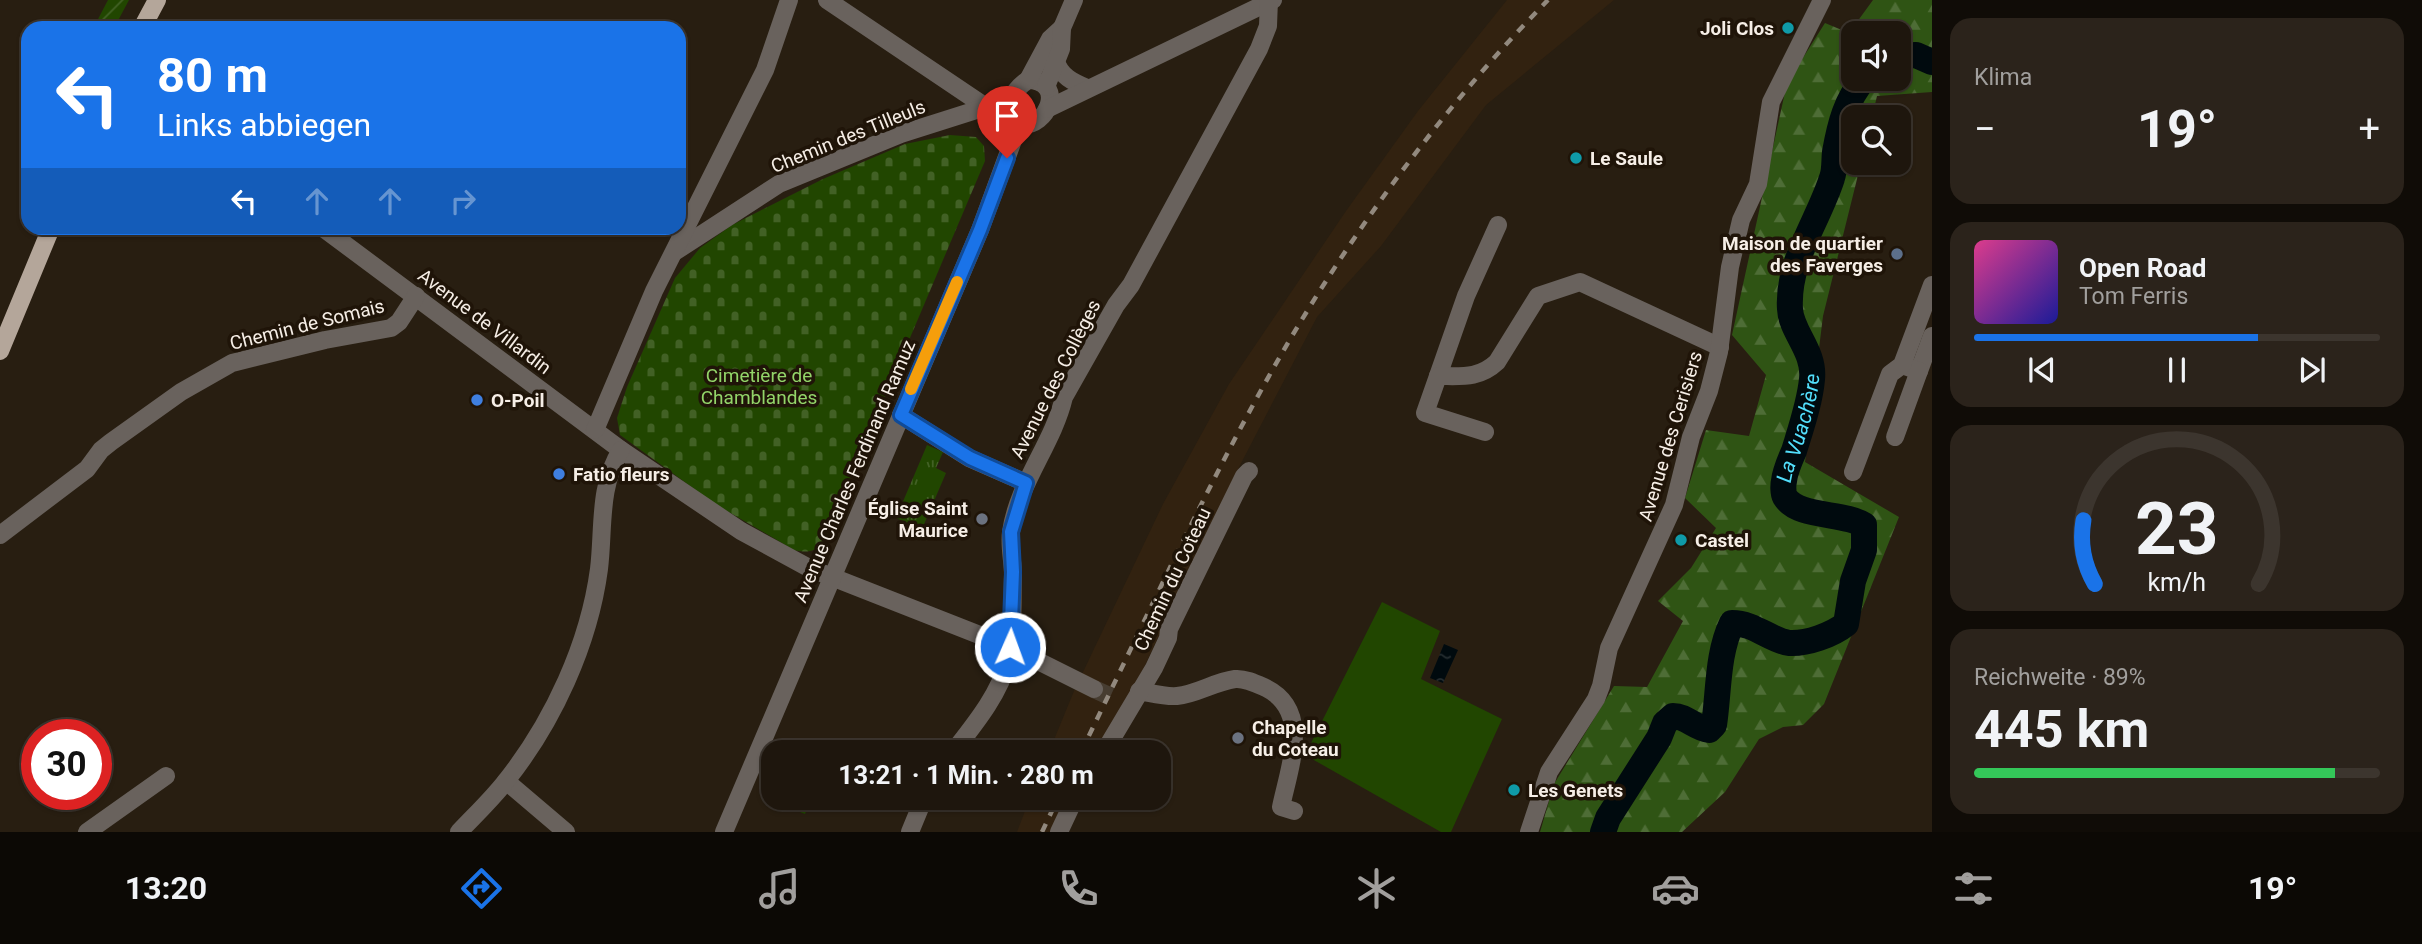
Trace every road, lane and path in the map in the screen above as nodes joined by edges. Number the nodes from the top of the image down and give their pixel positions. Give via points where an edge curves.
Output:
1 (157, 0) edge
2 (789, 0) edge
3 (827, 0) edge
4 (1074, 0) edge
5 (1822, 0) edge
6 (1271, 1) edge
7 (146, 21) edge
8 (1062, 28) junction
9 (1056, 61) junction
10 (1028, 80) junction
11 (1047, 88) junction
12 (1087, 88) junction
13 (1008, 105) junction
14 (986, 107) junction
15 (1047, 109) junction
16 (1019, 124) junction
17 (1498, 225) dead end
18 (686, 231) edge
19 (48, 235) edge
20 (333, 235) edge
21 (684, 235) edge
22 (676, 251) junction
23 (1932, 285) edge
24 (416, 296) junction
25 (1932, 337) edge
26 (1720, 347) junction
27 (0, 351) edge
28 (1911, 368) junction
29 (1438, 376) junction
30 (901, 415) junction
31 (594, 430) junction
32 (1485, 432) dead end
33 (1895, 437) dead end
34 (621, 450) junction
35 (1249, 471) dead end
36 (1853, 472) dead end
37 (1026, 483) junction
38 (0, 535) edge
39 (832, 578) junction
40 (1010, 647) junction
41 (1094, 689) tunnel mouth
42 (1130, 699) junction
43 (962, 740) edge
44 (1110, 740) edge
45 (166, 776) dead end
46 (506, 781) junction
47 (919, 810) edge
48 (1069, 810) edge
49 (1294, 811) dead end
50 (87, 832) edge
51 (459, 832) edge
52 (566, 832) edge
53 (724, 832) edge
54 (910, 832) edge
55 (1059, 832) edge
56 (1529, 832) edge

1 - 7 main road
2 - 18 street via 765,70
3 - 14 street
4 - 8 street
5 - 26 street, Avenue des Cerisiers via 1771,102 1759,184 1741,220 1730,267
6 - 12 street
6 - 37 street, Avenue des Collèges via 1259,49 1065,397
8 - 9 street
8 - 10 street via 1049,39
9 - 11 street
9 - 12 street via 1059,71
10 - 11 street
10 - 13 street via 1017,86
11 - 12 street
11 - 15 street via 1051,100
12 - 15 street
13 - 14 street, Chemin des Tilleuls
13 - 16 street via 1013,121
14 - 22 street, Chemin des Tilleuls via 863,148 779,184
15 - 16 street via 1035,122
16 - 30 street, Avenue Charles Ferdinand Ramuz via 980,230
17 - 29 street via 1466,296
19 - 27 main road
20 - 24 street, Avenue de Villardin
21 - 22 street
22 - 31 street
23 - 28 street
24 - 31 street, Avenue de Villardin
24 - 38 street, Chemin de Somais via 391,328 232,363 181,392 111,442 87,469
25 - 28 street
26 - 29 street via 1580,282 1538,296 1489,370 1474,376
26 - 56 street, Avenue des Cerisiers via 1670,516 1609,648 1596,699 1549,772
28 - 33 street
28 - 36 street via 1889,374
29 - 32 street via 1425,413
30 - 37 street via 970,458
30 - 39 street, Avenue Charles Ferdinand Ramuz
31 - 34 street, Avenue de Villardin
34 - 39 street, Avenue de Villardin via 741,531
34 - 46 street via 606,484 599,570 584,633 540,731
35 - 42 street, Chemin du Coteau via 1174,618 1154,668
37 - 40 street, Avenue des Collèges via 1011,532
39 - 40 street, Avenue de Villardin
39 - 53 street, Avenue Charles Ferdinand Ramuz
40 - 41 street
40 - 43 street, Avenue des Collèges via 1000,682
42 - 44 street, Chemin du Coteau
42 - 49 street via 1177,696 1238,679 1277,696 1294,727 1295,744 1281,807
45 - 50 street
46 - 51 street
46 - 52 street
47 - 54 street
48 - 55 street

